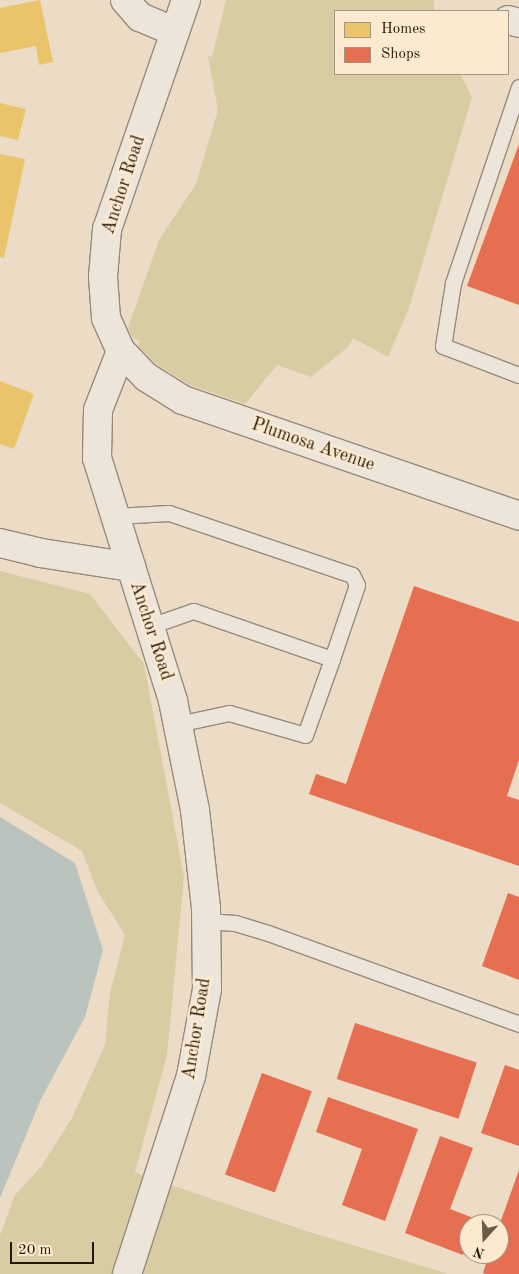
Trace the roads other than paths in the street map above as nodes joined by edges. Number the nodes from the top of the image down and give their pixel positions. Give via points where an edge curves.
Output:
1 (125, 0) edge
2 (186, 0) edge
3 (176, 32) junction
4 (519, 88) edge
5 (121, 350) junction
6 (519, 375) edge
7 (115, 516) junction
8 (519, 516) edge
9 (0, 543) edge
10 (130, 567) junction
11 (150, 626) junction
12 (332, 660) junction
13 (178, 724) junction
14 (206, 921) junction
15 (519, 1024) edge
16 (127, 1274) edge

1 - 3 street via 140,17
2 - 3 street, Anchor Road
3 - 5 street, Anchor Road via 107,229 103,277 106,318
4 - 6 lane via 453,283 442,346
5 - 7 street, Anchor Road via 98,410 97,458
5 - 8 street, Plumosa Avenue via 146,377 183,400
7 - 10 street, Anchor Road
7 - 12 lane via 168,513 352,575 357,585
9 - 10 street via 41,554
10 - 11 street, Anchor Road
11 - 12 lane via 194,610
11 - 13 street, Anchor Road
12 - 13 lane via 305,735 229,713
13 - 14 street, Anchor Road via 195,810
14 - 15 lane via 235,923 268,933
14 - 16 street, Anchor Road via 206,989 191,1076

